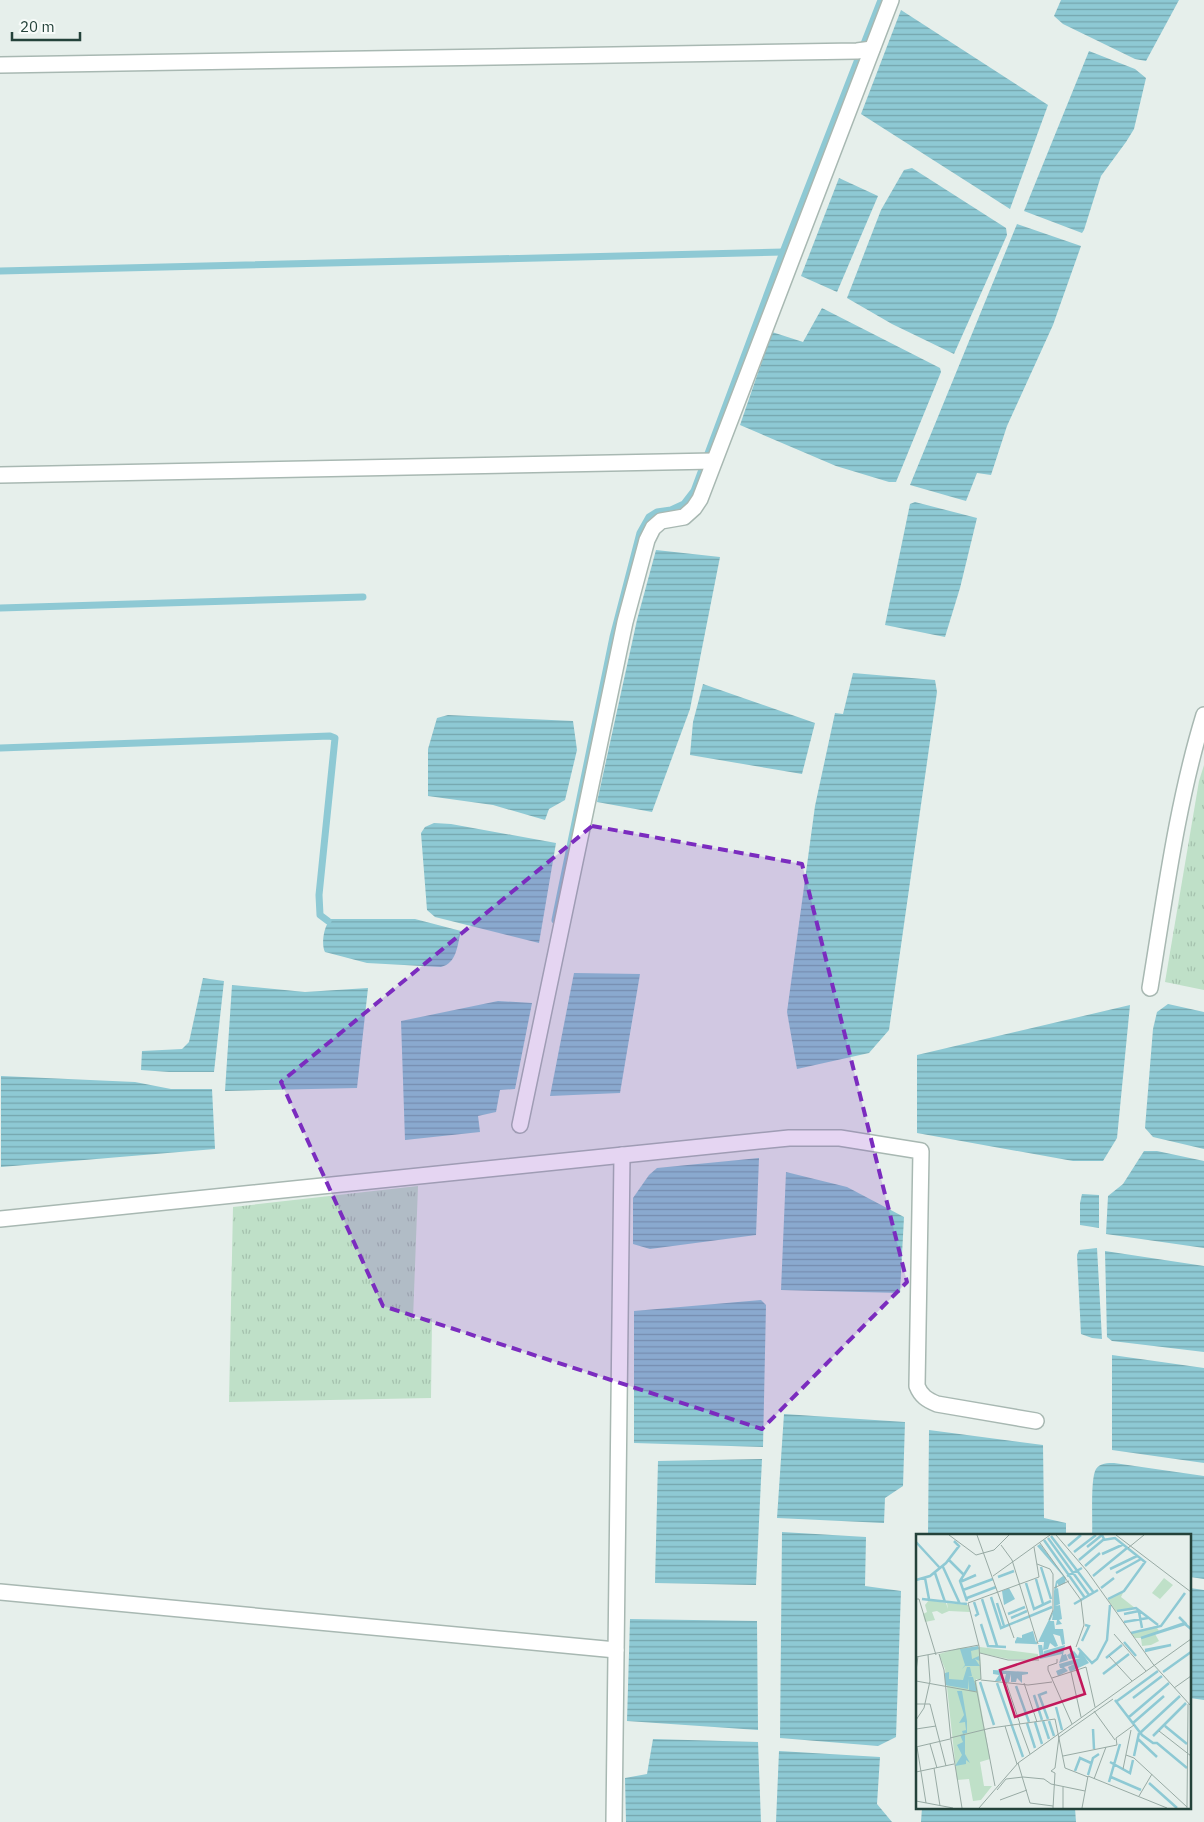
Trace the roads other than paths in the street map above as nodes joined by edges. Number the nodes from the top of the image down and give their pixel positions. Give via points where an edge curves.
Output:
1 (892, 0) edge
2 (872, 49) junction
3 (0, 65) edge
4 (714, 461) junction
5 (0, 475) edge
6 (1204, 715) edge
7 (1150, 988) dead end
8 (520, 1125) dead end
9 (622, 1155) junction
10 (0, 1219) edge
11 (1036, 1421) dead end
12 (0, 1592) edge
13 (616, 1650) junction
14 (614, 1822) edge

1 - 2 street
2 - 3 street
2 - 4 street
4 - 5 street
4 - 8 street via 694,508 684,517 661,521 653,528 648,540 625,622
6 - 7 street via 1182,796
9 - 10 street
9 - 11 street via 818,1137 861,1140 921,1151 917,1386 920,1394 937,1404
9 - 13 street
12 - 13 street
13 - 14 street

